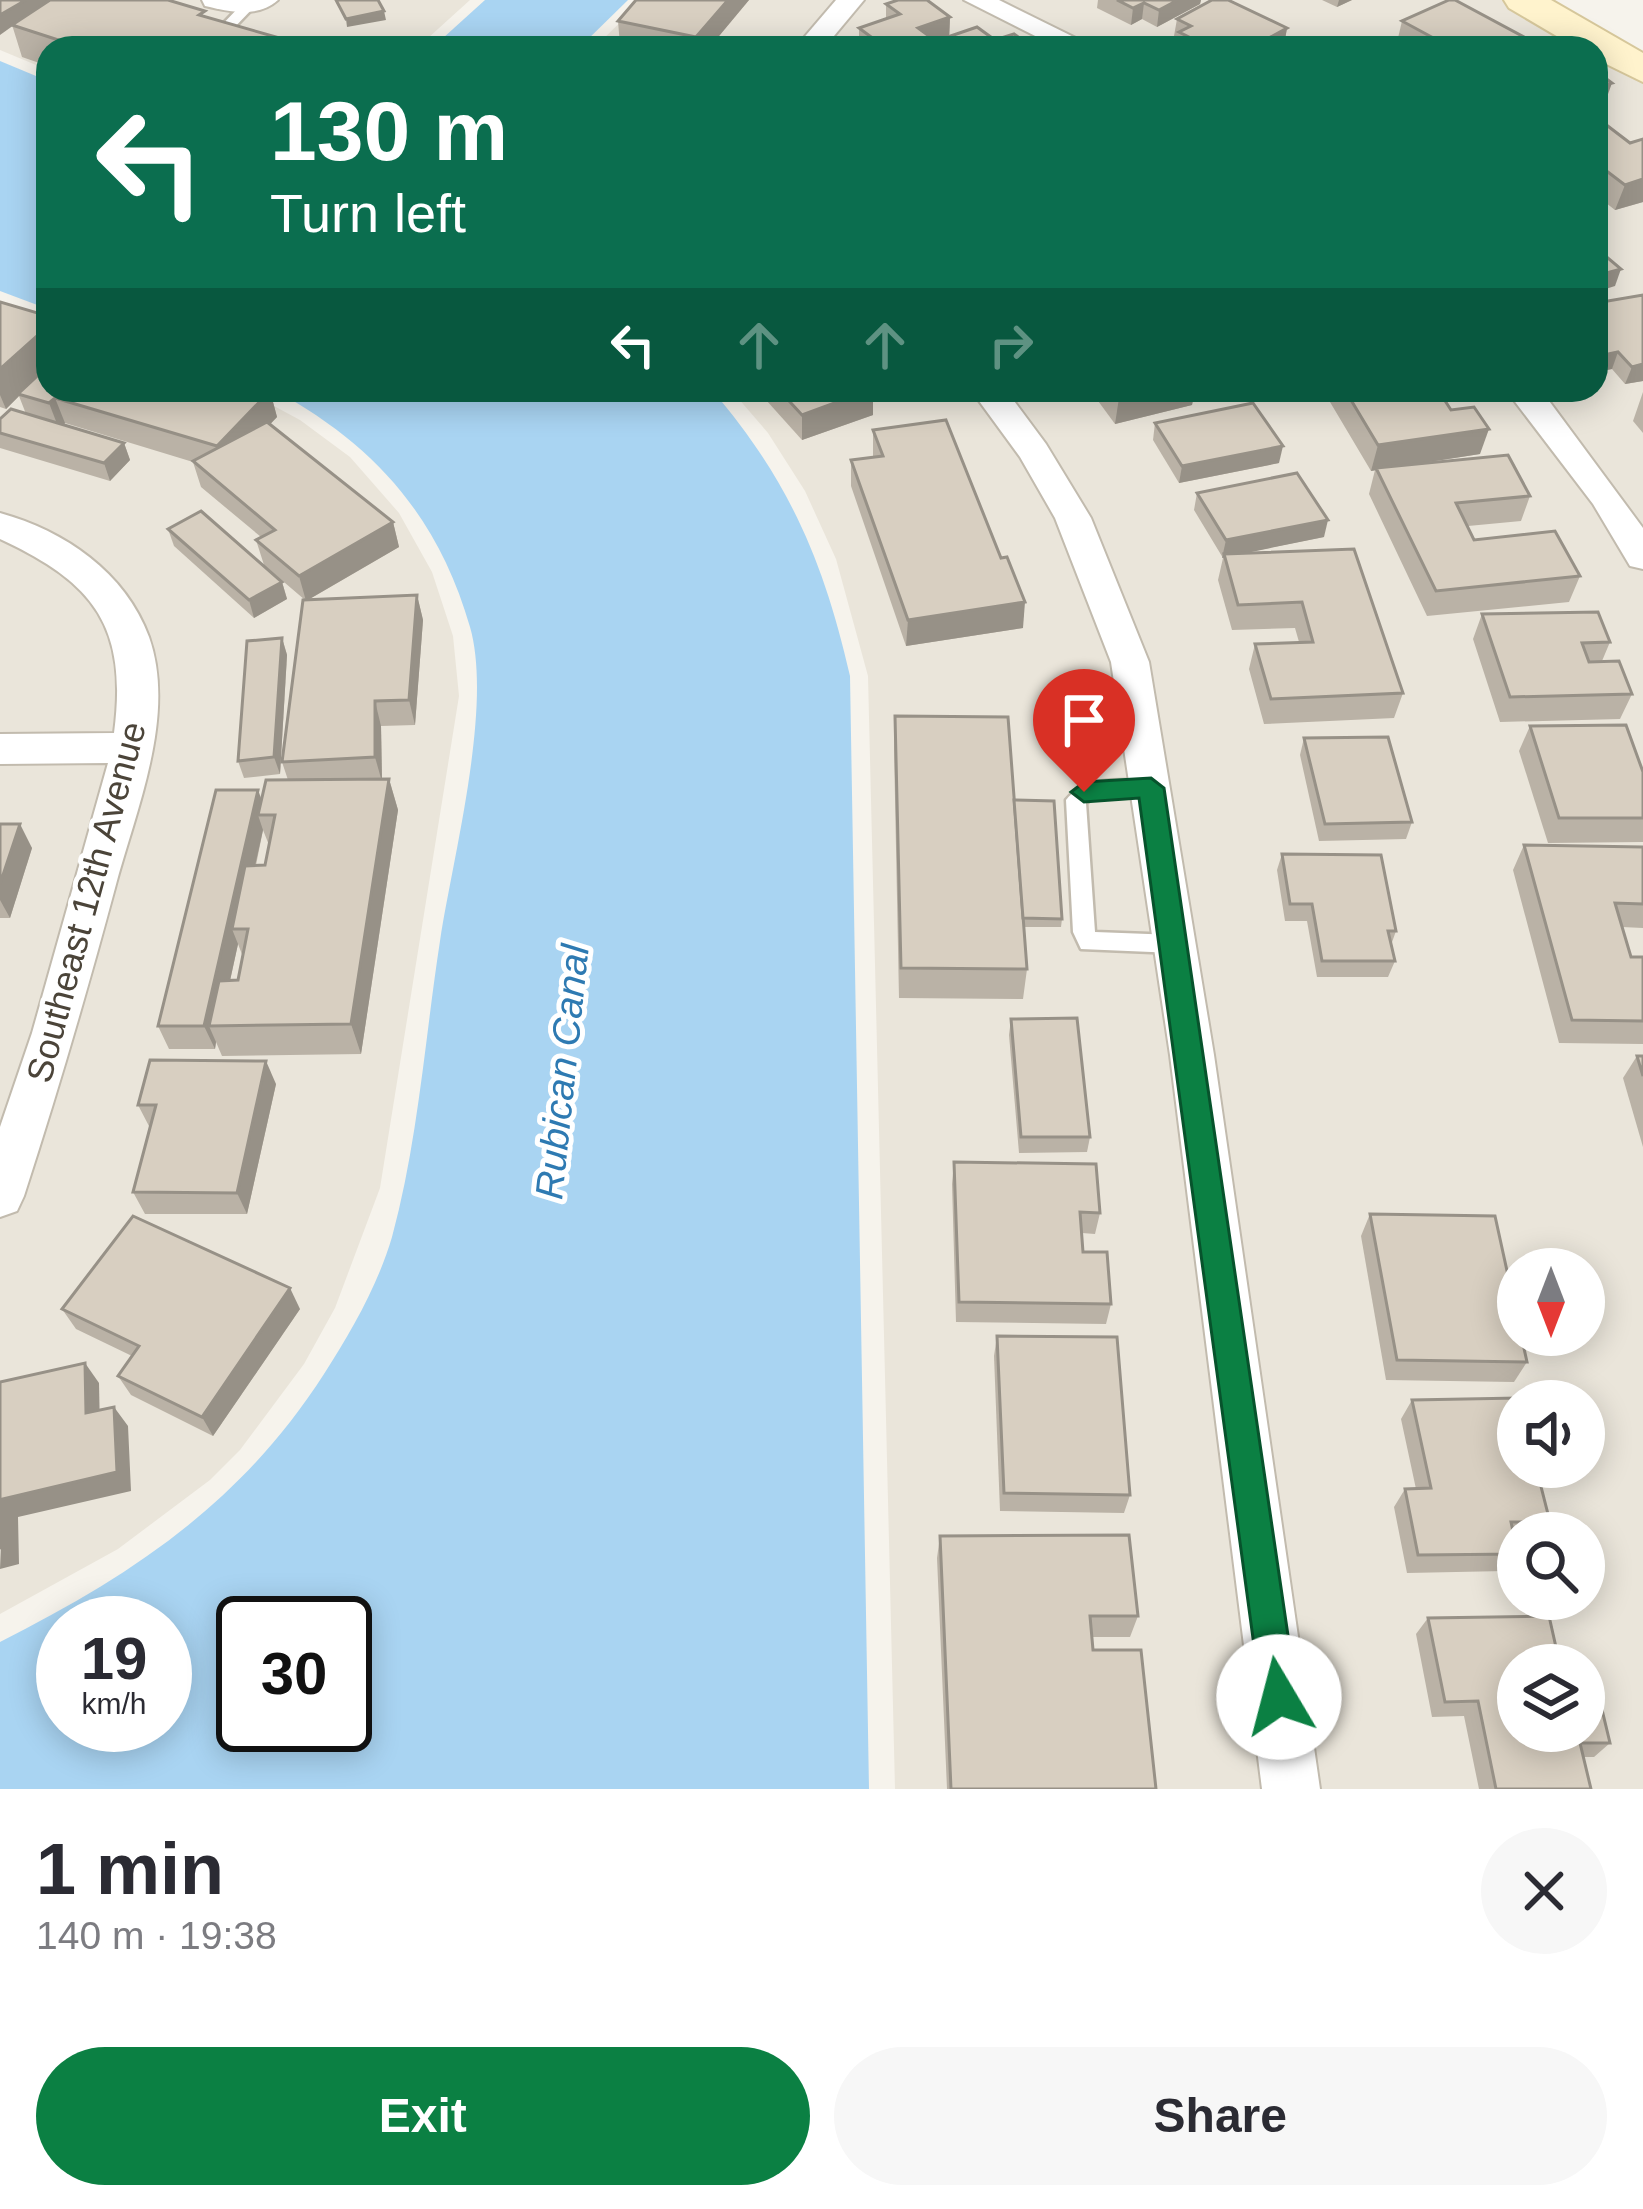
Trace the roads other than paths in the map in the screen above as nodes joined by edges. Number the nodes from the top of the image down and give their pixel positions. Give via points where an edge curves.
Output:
1 (215, 0) edge
2 (851, 0) edge
3 (976, 0) edge
4 (1523, 0) edge
5 (1590, 0) edge
6 (257, 2) edge
7 (200, 26) edge
8 (1643, 30) edge
9 (221, 33) junction
10 (230, 36) edge
11 (819, 36) edge
12 (1056, 36) edge
13 (1585, 36) edge
14 (1608, 50) edge
15 (1643, 70) edge
16 (997, 402) edge
17 (1532, 402) edge
18 (0, 525) edge
19 (1643, 557) edge
20 (132, 748) junction
21 (0, 749) edge
22 (1151, 788) junction
23 (1175, 944) junction
24 (0, 1196) edge
25 (1291, 1789) edge

1 - 6 street
2 - 11 street
3 - 12 street
4 - 13 main road
5 - 8 main road
6 - 9 lane
7 - 9 lane
9 - 10 lane
14 - 15 main road
16 - 22 street via 1036,454 1097,565 1130,662
17 - 19 street
18 - 20 street, Southeast 12th Avenue via 64,554 121,614 137,668
20 - 21 street
20 - 24 street, Southeast 12th Avenue via 54,1034
22 - 23 street
22 - 23 lane via 1091,790 1076,800 1084,932 1089,943 1106,947
23 - 25 street

